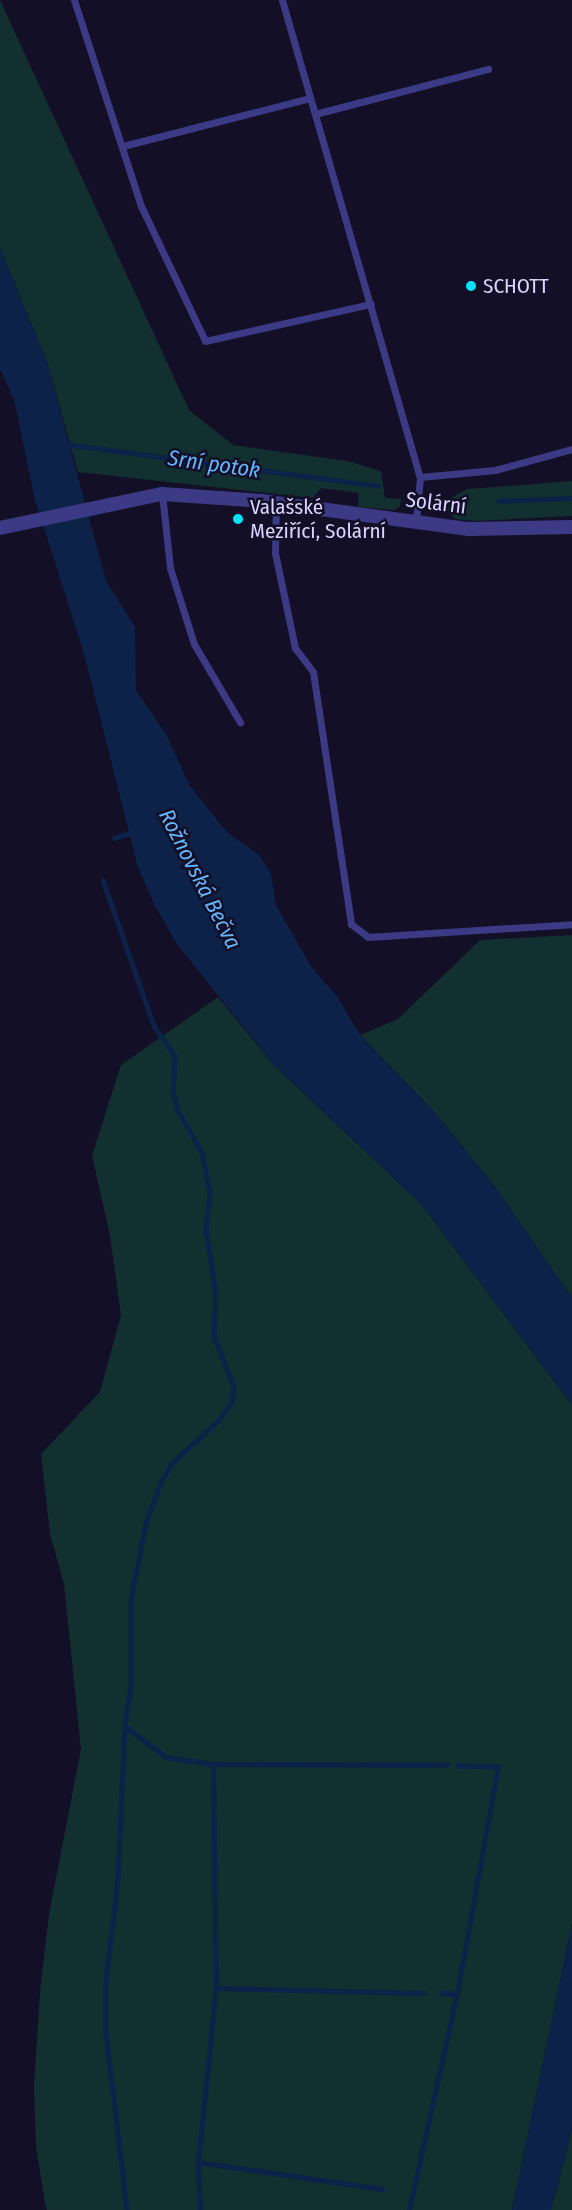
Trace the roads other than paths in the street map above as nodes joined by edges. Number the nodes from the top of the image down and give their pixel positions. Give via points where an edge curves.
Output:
1 (74, 0) edge
2 (282, 0) edge
3 (488, 69) dead end
4 (310, 98) junction
5 (315, 114) junction
6 (123, 146) junction
7 (371, 304) junction
8 (572, 449) edge
9 (420, 477) junction
10 (162, 494) junction
11 (276, 503) junction
12 (416, 522) junction
13 (572, 527) edge
14 (0, 528) edge
15 (240, 722) dead end
16 (572, 924) edge

1 - 6 lane
2 - 4 lane
3 - 5 lane
4 - 5 lane
4 - 6 lane
5 - 7 lane
6 - 7 lane via 141,206 205,341
7 - 9 lane
8 - 9 lane via 495,470
9 - 12 lane
10 - 11 street, Solární
10 - 14 street, Solární
10 - 15 lane via 170,568 194,645
11 - 12 street, Solární
11 - 16 lane via 275,553 295,648 313,672 351,924 368,937
12 - 13 street, Solární via 512,530

